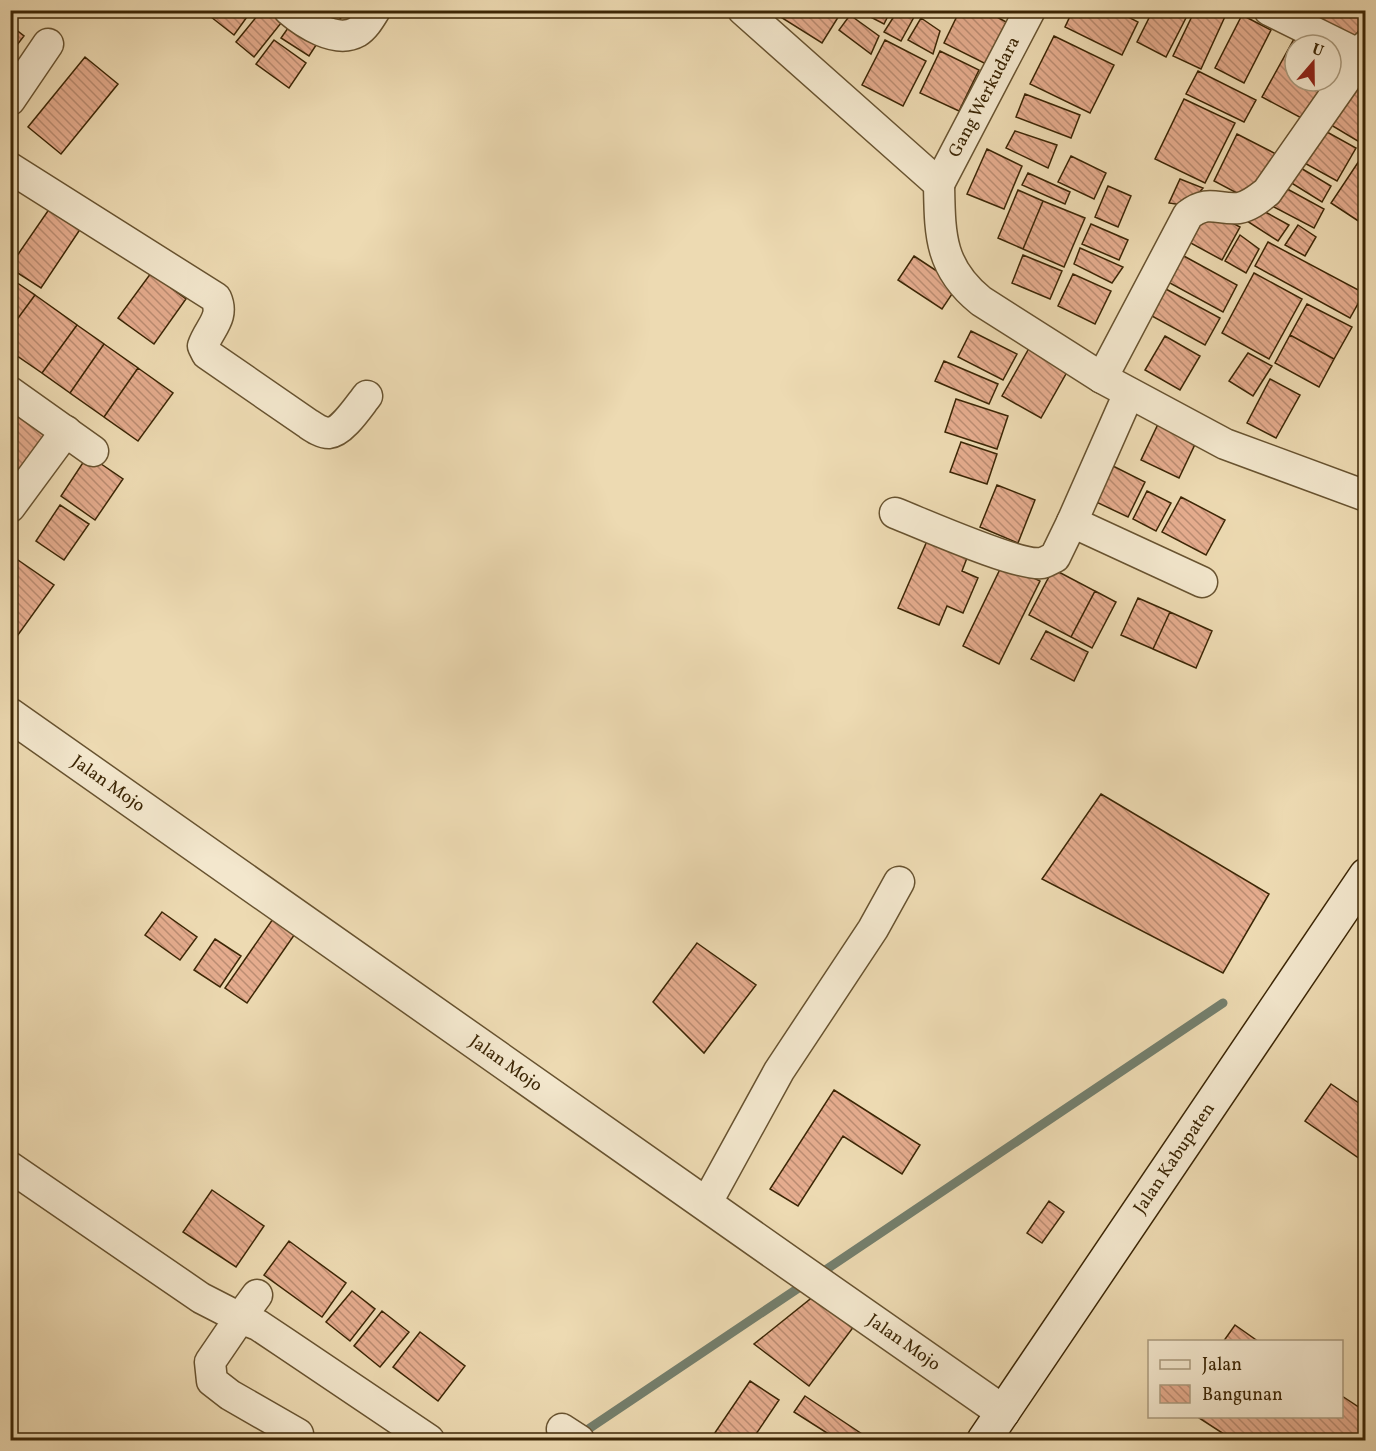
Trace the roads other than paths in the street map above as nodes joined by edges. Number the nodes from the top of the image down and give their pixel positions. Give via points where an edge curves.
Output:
1 (289, 10) edge
2 (375, 10) edge
3 (743, 10) edge
4 (1030, 10) edge
5 (1269, 10) edge
6 (48, 44) dead end
7 (1364, 51) edge
8 (10, 100) edge
9 (10, 168) edge
10 (939, 184) junction
11 (1102, 378) junction
12 (10, 392) edge
13 (1129, 393) junction
14 (367, 396) dead end
15 (66, 430) junction
16 (93, 451) dead end
17 (1365, 496) edge
18 (10, 507) edge
19 (895, 513) dead end
20 (1072, 522) junction
21 (1202, 582) dead end
22 (10, 715) edge
23 (1365, 874) edge
24 (900, 882) dead end
25 (10, 1167) edge
26 (706, 1204) junction
27 (249, 1306) junction
28 (1003, 1412) junction
29 (298, 1434) dead end
30 (429, 1440) edge
31 (984, 1440) edge

1 - 2 street via 321,31 345,35 364,26
3 - 10 street
4 - 10 street, Gang Werkudara
5 - 7 street
6 - 8 street
7 - 11 street via 1268,192 1239,208 1206,205 1188,215
9 - 14 street via 216,297 220,310 203,346 207,354 321,432 338,429
10 - 11 street via 940,231 948,262 965,288
11 - 13 street
12 - 15 street
13 - 17 street via 1224,444
13 - 20 street
15 - 16 street
15 - 18 street
19 - 20 street via 979,547 1041,563 1055,557
20 - 21 street
22 - 26 street, Jalan Mojo
23 - 28 street, Jalan Kabupaten
24 - 26 street via 779,1071
25 - 27 street via 201,1298
26 - 28 street, Jalan Mojo
27 - 29 street via 210,1362 212,1381
27 - 30 street via 258,1325
28 - 31 street, Jalan Kabupaten

